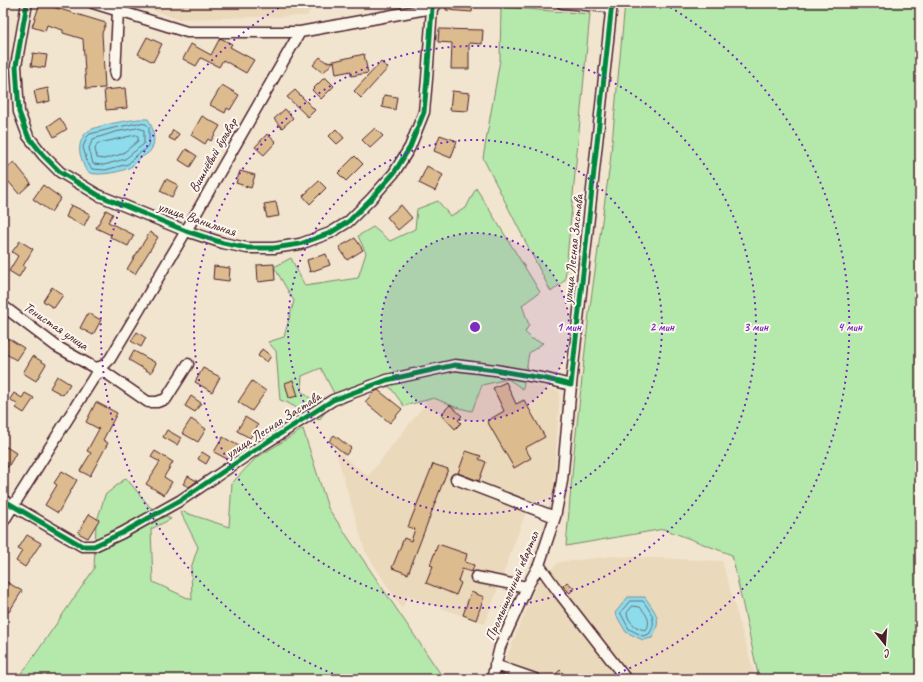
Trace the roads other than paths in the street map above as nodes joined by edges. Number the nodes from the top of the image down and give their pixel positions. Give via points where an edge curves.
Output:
1 (27, 3) edge
2 (93, 3) edge
3 (562, 3) edge
4 (612, 5) edge
5 (435, 6) edge
6 (118, 11) junction
7 (300, 32) junction
8 (115, 75) dead end
9 (186, 231) junction
10 (3, 306) edge
11 (188, 364) dead end
12 (95, 368) joint
13 (571, 385) junction
14 (456, 479) dead end
15 (3, 500) edge
16 (13, 507) junction
17 (555, 518) junction
18 (3, 522) edge
19 (539, 565) junction
20 (476, 577) dead end
21 (527, 587) junction
22 (495, 665) junction
23 (492, 679) edge
24 (535, 679) edge
25 (626, 679) edge

1 - 9 street, улица Ванильная via 16,66 19,112 28,136 60,172 98,195
2 - 6 street
3 - 4 street
4 - 13 street, улица Лесная Застава
5 - 7 street
5 - 9 street, улица Ванильная via 424,112 410,148 394,173 348,222 330,233 300,244 274,248 248,248
6 - 7 street via 187,32
6 - 8 street
7 - 9 street, Вишнёвый бульвар
9 - 12 street, Вишнёвый бульвар via 110,359 103,366
10 - 12 street, Тенистая улица via 56,346
11 - 16 street via 166,399 157,402 148,402 106,373 100,372 94,376
13 - 16 street, улица Лесная Застава via 495,370 455,366 386,380 333,400 182,500 94,546 82,546
13 - 17 street, Промышленный квартал via 562,481
14 - 17 street
15 - 16 street, улица Лесная Застава
16 - 18 street
17 - 19 street, Промышленный квартал
19 - 21 street, Промышленный квартал
19 - 25 street
20 - 21 street
21 - 22 street, Промышленный квартал via 500,647
22 - 23 street, Промышленный квартал
22 - 24 street

